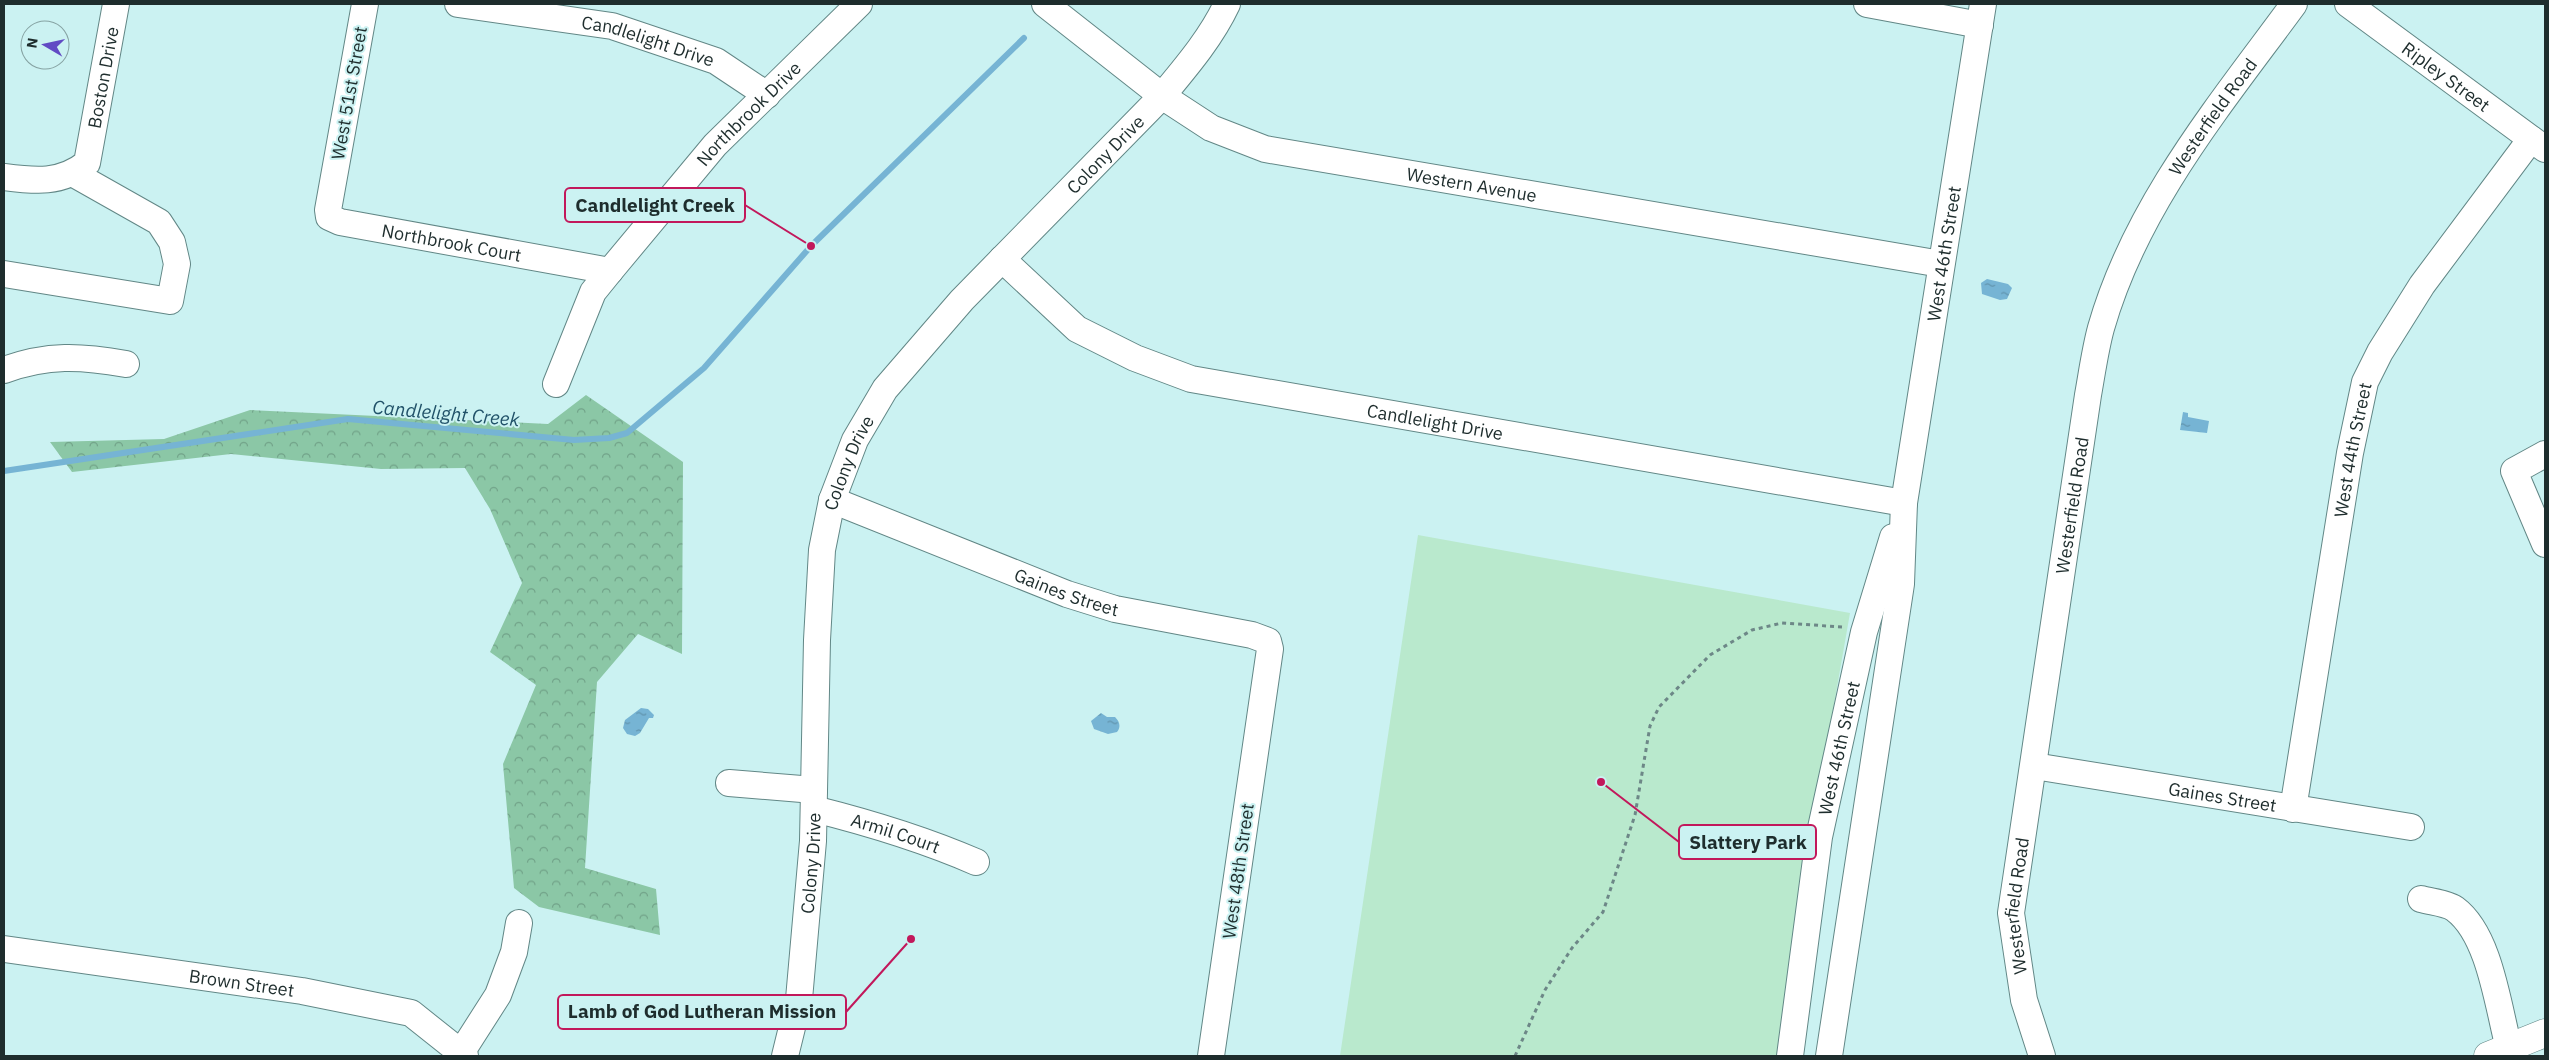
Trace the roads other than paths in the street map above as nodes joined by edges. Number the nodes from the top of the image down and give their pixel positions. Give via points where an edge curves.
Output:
1 (116, 4) edge
2 (365, 4) edge
3 (458, 4) edge
4 (859, 4) edge
5 (1045, 4) edge
6 (1227, 4) edge
7 (1867, 4) edge
8 (2294, 4) edge
9 (2348, 4) edge
10 (1982, 14) edge
11 (767, 95) junction
12 (1162, 96) junction
13 (2538, 145) edge
14 (74, 174) junction
15 (4, 177) edge
16 (333, 183) joint
17 (1002, 259) junction
18 (1941, 264) junction
19 (610, 271) junction
20 (4, 274) edge
21 (126, 364) dead end
22 (4, 370) edge
23 (556, 384) dead end
24 (2545, 454) edge
25 (832, 500) junction
26 (1904, 503) junction
27 (2545, 544) edge
28 (1265, 686) joint
29 (2034, 766) junction
30 (729, 783) dead end
31 (814, 799) junction
32 (2293, 809) junction
33 (2410, 827) dead end
34 (976, 862) dead end
35 (2421, 899) dead end
36 (519, 923) dead end
37 (4, 949) edge
38 (2545, 1033) edge
39 (2498, 1052) edge
40 (462, 1056) edge
41 (785, 1056) edge
42 (1211, 1056) edge
43 (1790, 1056) edge
44 (1828, 1056) edge
45 (2042, 1056) edge

1 - 14 street, Boston Drive via 87,163
2 - 16 street, West 51st Street
3 - 11 street, Candlelight Drive via 612,26 716,61
4 - 11 street, Northbrook Drive
5 - 12 street, Western Avenue
6 - 12 street, Colony Drive via 1191,62
7 - 10 street
8 - 29 street, Westerfield Road via 2179,160 2128,254 2101,328
9 - 13 street, Ripley Street
10 - 18 street, West 46th Street
11 - 19 street, Northbrook Drive via 715,145
12 - 17 street, Colony Drive
12 - 18 street, Western Avenue via 1211,128 1265,149
13 - 32 street, West 44th Street via 2422,285 2365,382 2350,453
14 - 15 street via 40,181
14 - 20 street via 159,222 172,242 177,264 170,301
16 - 19 street, Northbrook Court via 329,217 340,222
17 - 25 street, Colony Drive via 962,300 885,390 855,440
17 - 26 street, Candlelight Drive via 1077,329 1135,358 1191,379
18 - 26 street, West 46th Street
19 - 23 street, Northbrook Drive via 594,292
21 - 22 street via 88,357 51,358
24 - 27 street via 2514,471
25 - 28 street, Gaines Street via 1067,594 1115,609 1252,635 1268,641 1270,650
25 - 31 street, Colony Drive via 822,550
26 - 43 street, West 46th Street via 1864,632 1819,837
26 - 44 street, West 46th Street via 1901,584
28 - 42 street, West 48th Street
29 - 32 street, Gaines Street
29 - 45 street, Westerfield Road via 2011,913 2024,1000
30 - 31 street, Armil Court
31 - 34 street, Armil Court
31 - 41 street, Colony Drive via 799,1000
32 - 33 street, Gaines Street
35 - 39 street via 2454,908 2474,930 2486,958
36 - 40 street via 514,952 498,995
37 - 40 street, Brown Street via 302,991 411,1013
38 - 39 main road

